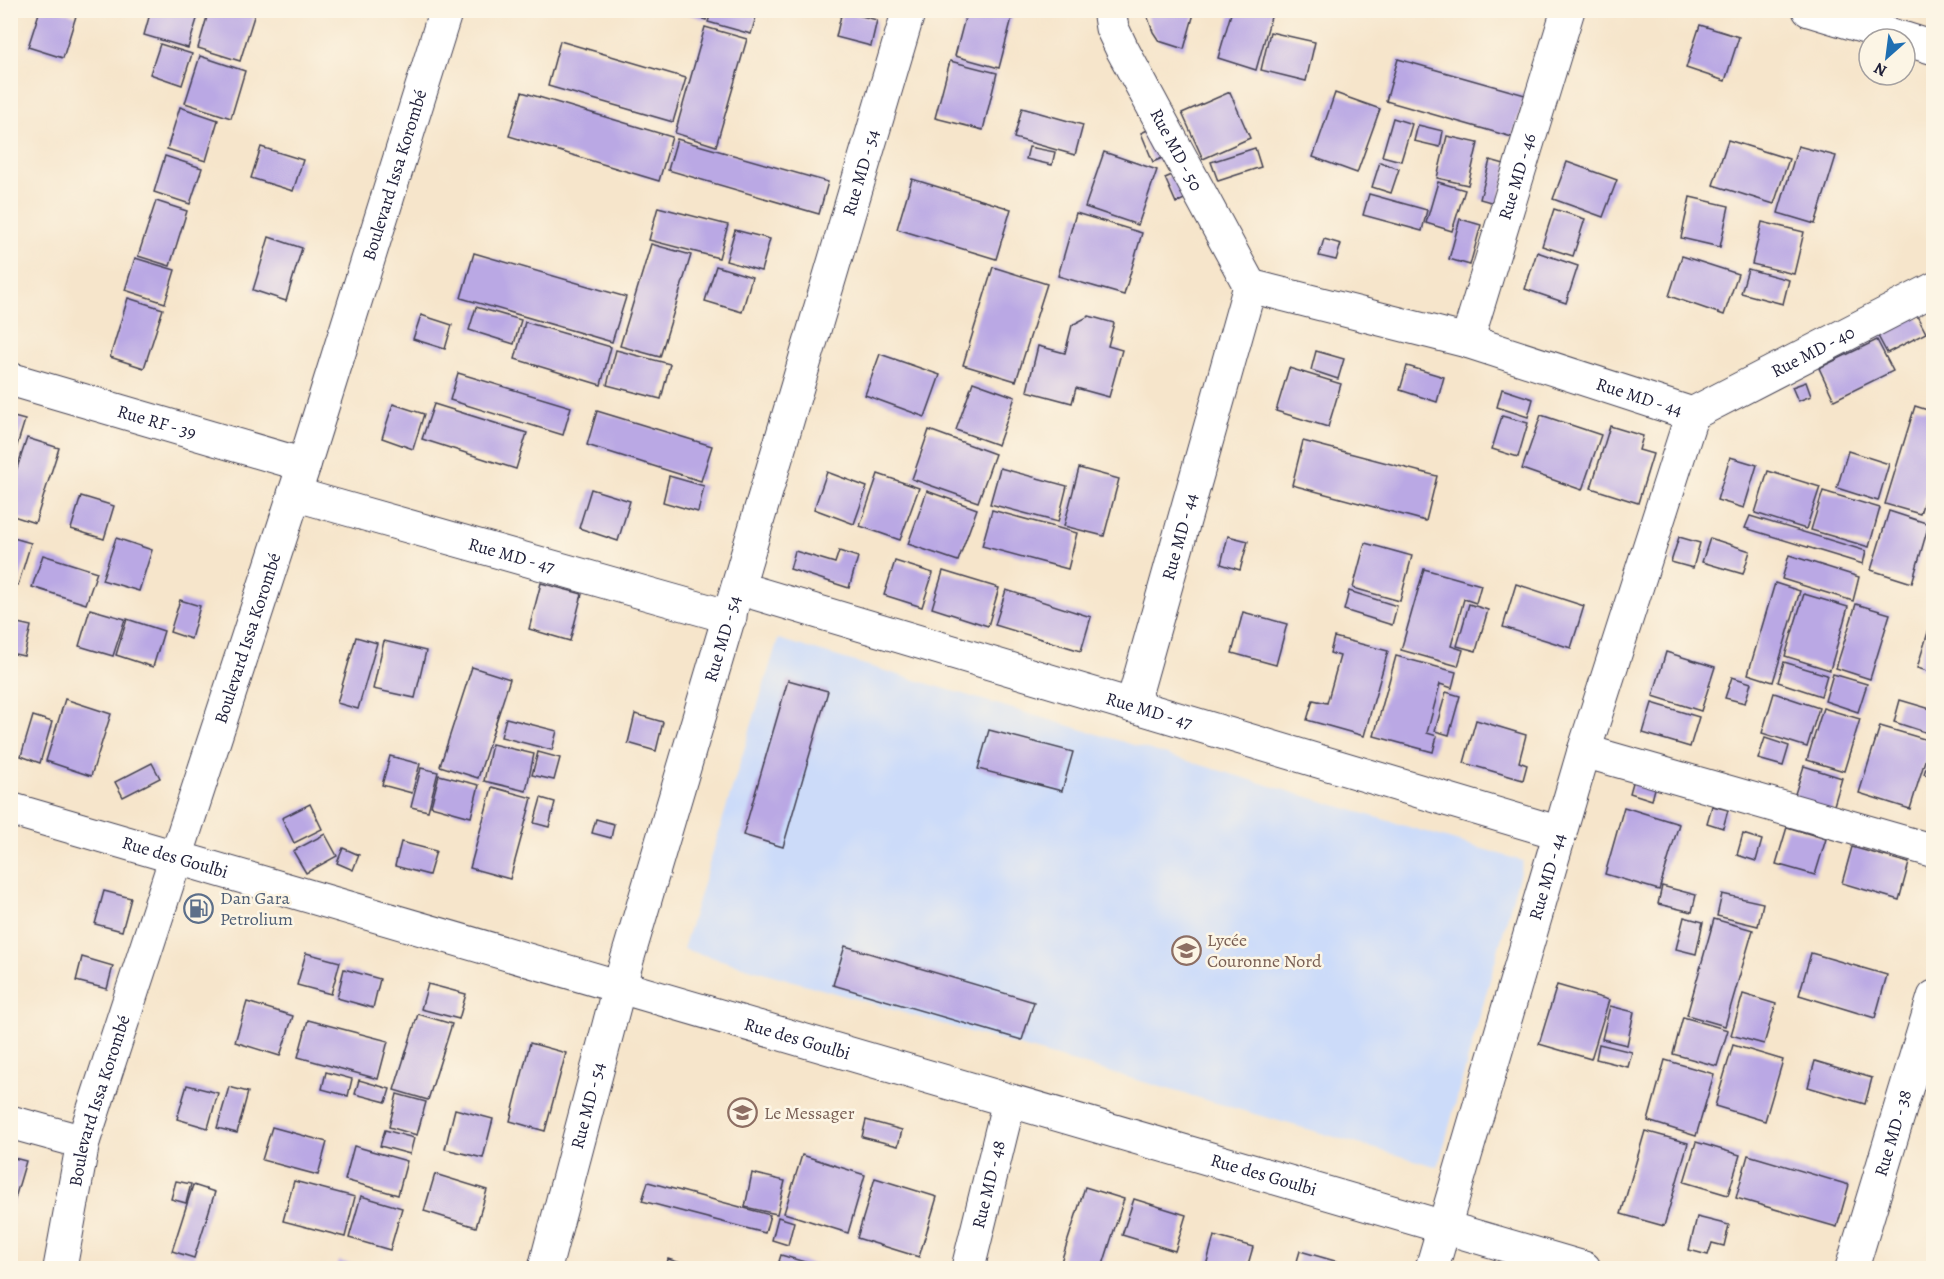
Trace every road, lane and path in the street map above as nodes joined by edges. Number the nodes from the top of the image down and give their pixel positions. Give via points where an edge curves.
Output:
1 (446, 10) edge
2 (909, 10) edge
3 (1109, 10) edge
4 (1568, 10) edge
5 (1809, 10) edge
6 (1865, 27) edge
7 (1917, 43) edge
8 (1934, 48) edge
9 (1250, 286) junction
10 (1934, 289) edge
11 (1467, 341) junction
12 (10, 379) edge
13 (1692, 414) junction
14 (299, 479) junction
15 (734, 603) junction
16 (1132, 706) junction
17 (1584, 751) junction
18 (10, 809) edge
19 (1560, 833) junction
20 (1934, 851) edge
21 (175, 857) junction
22 (619, 987) junction
23 (1934, 997) edge
24 (1009, 1101) junction
25 (10, 1122) edge
26 (83, 1142) junction
27 (1445, 1228) junction
28 (60, 1269) edge
29 (545, 1269) edge
30 (968, 1269) edge
31 (1432, 1269) edge
32 (1584, 1269) edge
33 (1852, 1269) edge

1 - 14 street, Boulevard Issa Korombé
2 - 15 street, Rue MD - 54
3 - 9 street, Rue MD - 50 via 1112,28 1126,57
4 - 11 street, Rue MD - 46
5 - 6 street
7 - 8 street
9 - 11 street, Rue MD - 44
9 - 16 street, Rue MD - 44
10 - 13 street, Rue MD - 40
11 - 13 street, Rue MD - 44
12 - 14 street, Rue RF - 39
13 - 17 street, Rue MD - 44
14 - 15 street, Rue MD - 47
14 - 21 street, Boulevard Issa Korombé
15 - 16 street, Rue MD - 47
15 - 22 street, Rue MD - 54
16 - 19 street, Rue MD - 47
17 - 19 street, Rue MD - 44
17 - 20 street
18 - 21 street, Rue des Goulbi
19 - 27 street, Rue MD - 44
21 - 22 street, Rue des Goulbi
21 - 26 street, Boulevard Issa Korombé
22 - 24 street, Rue des Goulbi
22 - 29 street, Rue MD - 54
23 - 33 street, Rue MD - 38
24 - 27 street, Rue des Goulbi
24 - 30 street, Rue MD - 48
25 - 26 street
26 - 28 street, Boulevard Issa Korombé
27 - 31 street, Rue MD - 44
27 - 32 street, Rue des Goulbi

